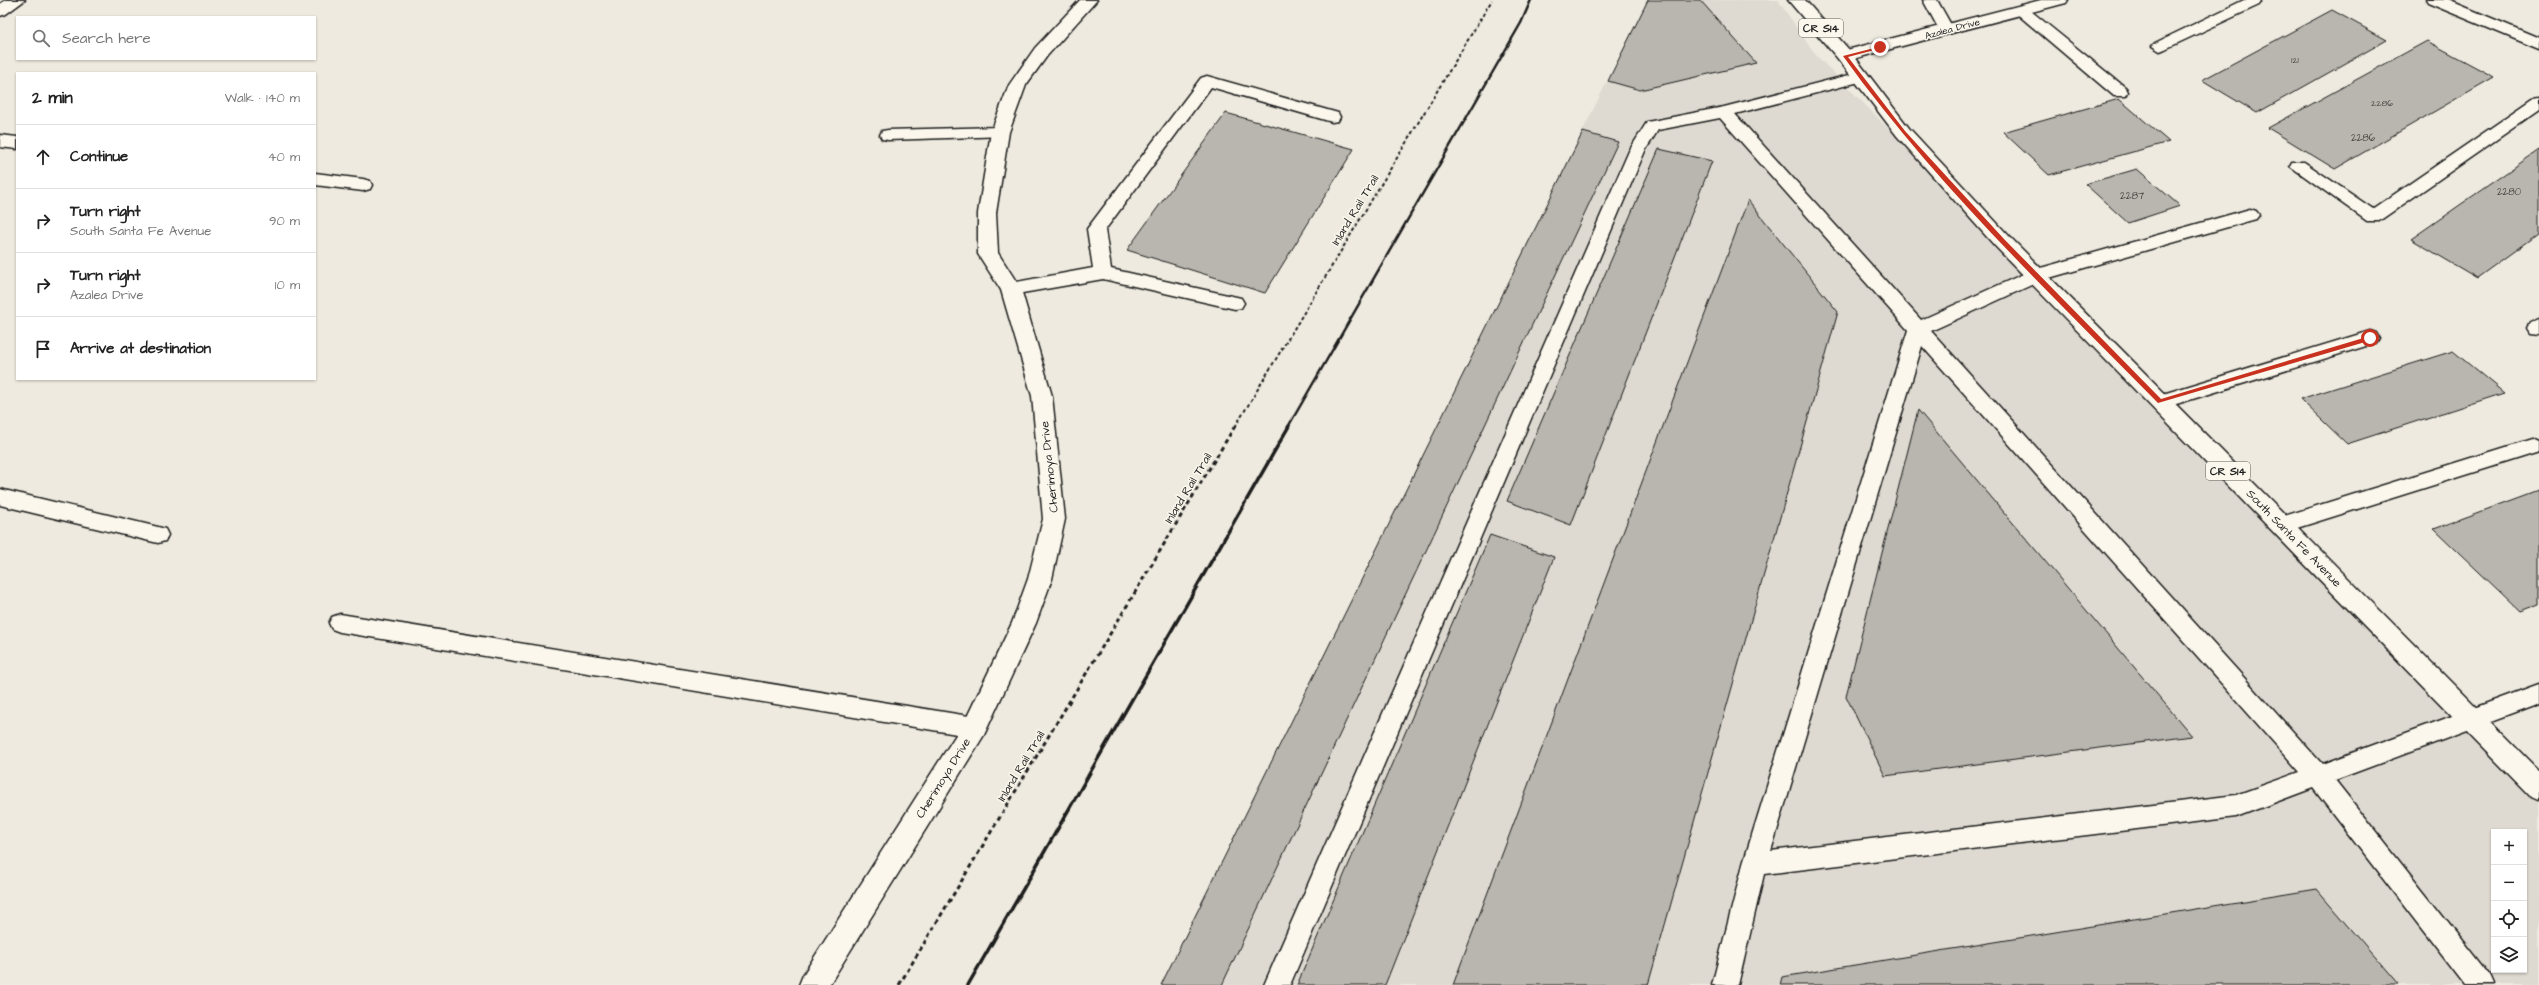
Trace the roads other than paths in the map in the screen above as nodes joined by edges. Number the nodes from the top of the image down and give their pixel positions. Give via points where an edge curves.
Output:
1 (17, 0) edge
2 (1090, 0) edge
3 (1796, 0) edge
4 (1930, 0) edge
5 (2060, 0) edge
6 (2251, 0) edge
7 (2434, 0) edge
8 (2021, 10) junction
9 (0, 11) edge
10 (1946, 30) junction
11 (2539, 44) edge
12 (2160, 46) dead end
13 (1845, 56) junction
14 (1861, 77) junction
15 (2120, 92) dead end
16 (2539, 104) edge
17 (1724, 112) junction
18 (1332, 117) dead end
19 (1000, 132) junction
20 (888, 135) dead end
21 (0, 141) edge
22 (16, 143) edge
23 (2298, 166) dead end
24 (316, 180) edge
25 (363, 185) dead end
26 (2250, 216) dead end
27 (1103, 273) junction
28 (2036, 275) junction
29 (1011, 289) junction
30 (1235, 303) dead end
31 (1918, 329) junction
32 (2370, 338) dead end
33 (2160, 402) junction
34 (2532, 447) dead end
35 (0, 496) edge
36 (2281, 524) junction
37 (158, 535) dead end
38 (340, 623) dead end
39 (2539, 694) edge
40 (2472, 720) junction
41 (975, 727) junction
42 (2318, 776) junction
43 (2539, 788) edge
44 (1755, 864) junction
45 (813, 985) edge
46 (1277, 985) edge
47 (1725, 985) edge
48 (2481, 985) edge

1 - 9 street
2 - 19 street, Cherimoya Drive via 1041,52 1018,85
3 - 13 street, South Santa Fe Avenue / CR S14
4 - 10 lane
5 - 8 street, Azalea Drive
6 - 12 lane via 2254,2
7 - 11 street
8 - 10 street, Azalea Drive
8 - 15 lane
10 - 13 street, Azalea Drive
13 - 14 street, South Santa Fe Avenue / CR S14
14 - 17 lane
14 - 28 street, South Santa Fe Avenue / CR S14 via 1903,132
16 - 23 lane via 2372,217
17 - 31 lane
17 - 46 lane via 1653,126 1637,151
18 - 27 lane via 1207,81 1096,229
19 - 20 lane
19 - 29 street, Cherimoya Drive via 987,213 988,254
21 - 22 street
24 - 25 street
26 - 28 lane
27 - 29 lane
27 - 30 lane
28 - 31 lane
28 - 33 street, South Santa Fe Avenue / CR S14
29 - 41 street, Cherimoya Drive via 1042,396 1054,519 1040,579 1024,623
31 - 42 lane
31 - 44 lane
32 - 33 lane
33 - 36 street, South Santa Fe Avenue / CR S14
34 - 36 lane
35 - 37 lane
36 - 40 street, South Santa Fe Avenue / CR S14
38 - 41 lane
39 - 40 lane
40 - 42 lane
40 - 43 street, South Santa Fe Avenue / CR S14
41 - 45 street, Cherimoya Drive
42 - 44 lane via 2236,806
42 - 48 lane
44 - 47 lane

